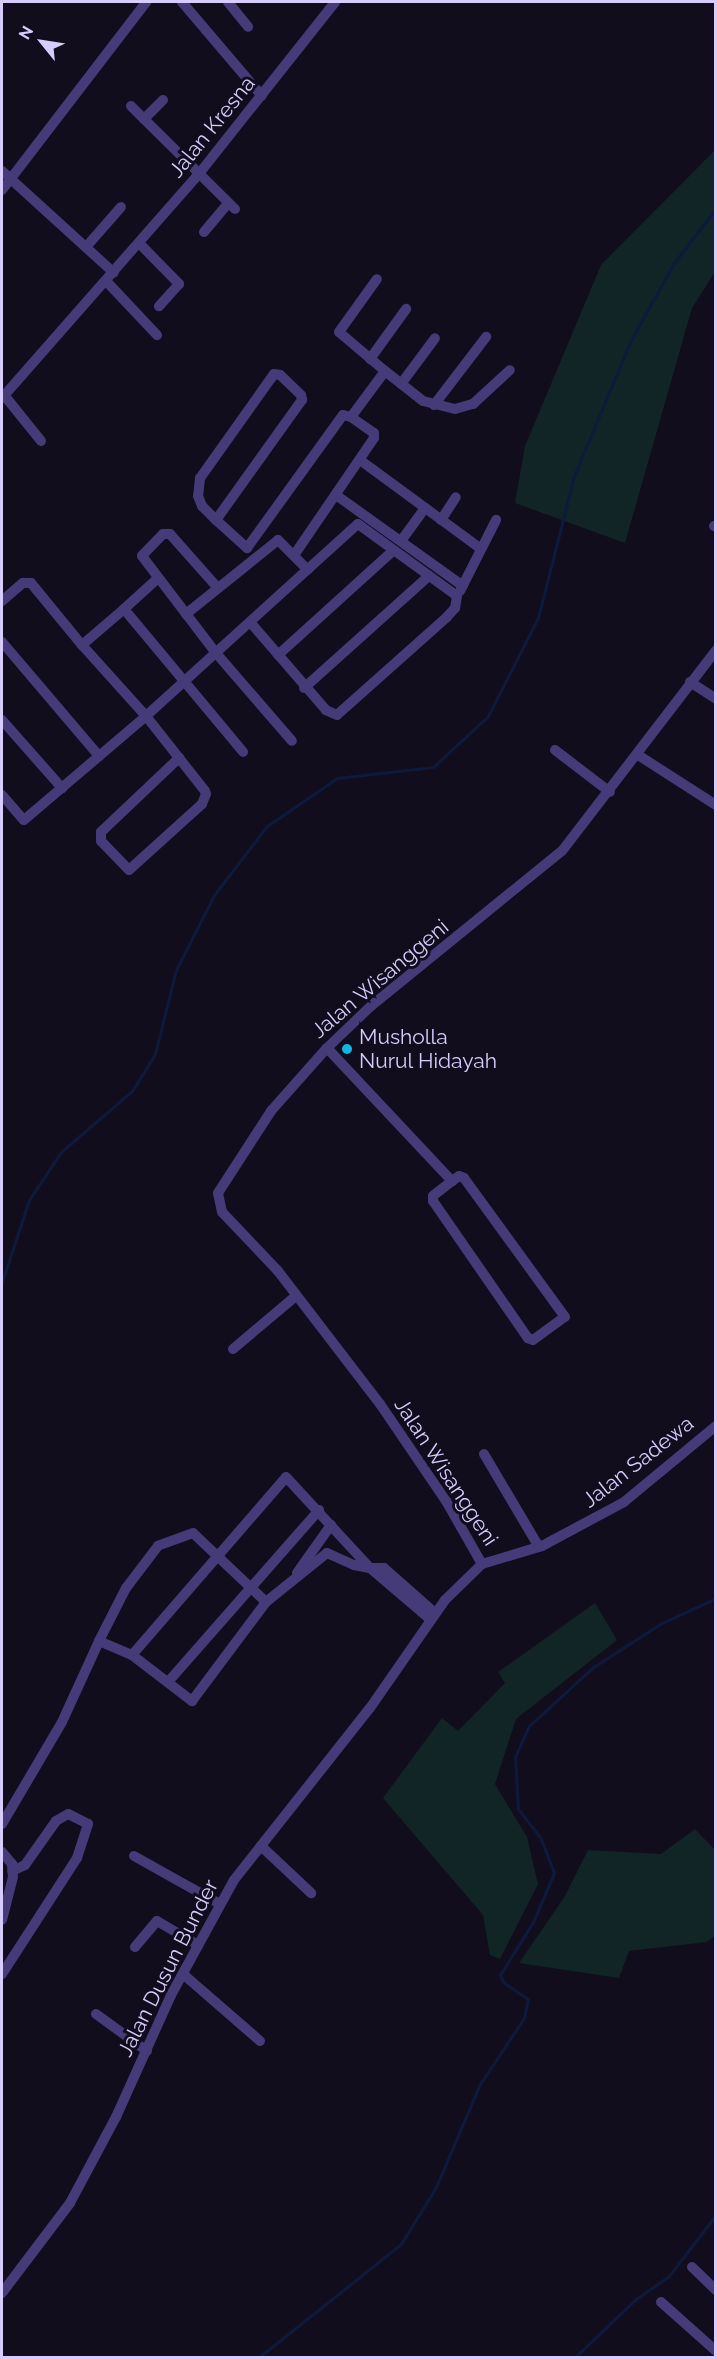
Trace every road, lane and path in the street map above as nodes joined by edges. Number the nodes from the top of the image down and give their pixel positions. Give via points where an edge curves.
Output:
1 (146, 2) edge
2 (182, 2) edge
3 (228, 2) edge
4 (335, 2) edge
5 (248, 27) dead end
6 (262, 96) junction
7 (163, 100) dead end
8 (131, 106) dead end
9 (144, 119) junction
10 (5, 174) edge
11 (198, 175) junction
12 (2, 190) edge
13 (121, 207) dead end
14 (204, 232) dead end
15 (140, 244) junction
16 (86, 247) junction
17 (114, 273) junction
18 (377, 279) dead end
19 (107, 282) junction
20 (159, 306) dead end
21 (406, 309) dead end
22 (157, 335) dead end
23 (486, 337) dead end
24 (435, 338) dead end
25 (370, 359) junction
26 (510, 370) dead end
27 (385, 371) junction
28 (401, 384) junction
29 (3, 397) edge
30 (434, 405) junction
31 (351, 417) junction
32 (41, 441) dead end
33 (360, 460) junction
34 (336, 495) junction
35 (456, 497) dead end
36 (425, 508) junction
37 (216, 520) junction
38 (441, 520) junction
39 (496, 520) dead end
40 (264, 529) junction
41 (278, 540) junction
42 (398, 546) junction
43 (247, 548) junction
44 (480, 548) junction
45 (295, 554) junction
46 (255, 557) junction
47 (308, 570) junction
48 (429, 576) junction
49 (157, 579) junction
50 (464, 586) junction
51 (217, 587) junction
52 (457, 596) junction
53 (2, 601) edge
54 (124, 609) junction
55 (186, 614) junction
56 (250, 622) junction
57 (2, 642) edge
58 (82, 645) junction
59 (716, 650) edge
60 (216, 653) junction
61 (278, 655) junction
62 (183, 682) junction
63 (690, 682) junction
64 (304, 688) junction
65 (716, 699) edge
66 (146, 716) junction
67 (2, 720) edge
68 (292, 741) dead end
69 (555, 750) dead end
70 (243, 752) dead end
71 (638, 754) junction
72 (99, 756) junction
73 (179, 758) junction
74 (62, 788) junction
75 (610, 792) junction
76 (2, 795) edge
77 (716, 805) edge
78 (327, 1048) junction
79 (452, 1181) junction
80 (296, 1296) junction
81 (233, 1349) dead end
82 (716, 1426) edge
83 (484, 1454) dead end
84 (319, 1510) junction
85 (331, 1525) junction
86 (539, 1547) junction
87 (310, 1552) junction
88 (327, 1553) junction
89 (214, 1556) junction
90 (482, 1564) junction
91 (370, 1568) junction
92 (291, 1583) junction
93 (251, 1587) junction
94 (266, 1602) junction
95 (433, 1616) junction
96 (99, 1641) junction
97 (132, 1655) junction
98 (168, 1682) junction
99 (2, 1824) edge
100 (261, 1846) junction
101 (2, 1852) edge
102 (135, 1857) dead end
103 (12, 1871) junction
104 (311, 1893) dead end
105 (220, 1904) junction
106 (2, 1920) edge
107 (198, 1945) junction
108 (135, 1947) dead end
109 (2, 1974) edge
110 (183, 1974) junction
111 (96, 2014) dead end
112 (260, 2041) dead end
113 (147, 2051) junction
114 (692, 2267) dead end
115 (716, 2290) edge
116 (2, 2293) edge
117 (661, 2302) dead end
118 (716, 2351) edge

1 - 10 street
2 - 6 street
3 - 5 street
4 - 6 street, Jalan Kresna
6 - 11 street, Jalan Kresna
7 - 9 street
8 - 9 street
9 - 11 street
10 - 12 street
10 - 16 street
11 - 14 street via 232,206
11 - 15 street, Jalan Kresna
13 - 16 street
15 - 17 street, Jalan Kresna
15 - 20 street via 179,284
16 - 17 street
17 - 19 street, Jalan Kresna
18 - 25 street via 339,332
19 - 22 street
19 - 29 street, Jalan Kresna
21 - 25 street
23 - 30 street
24 - 28 street
25 - 27 street
26 - 30 street via 472,404 455,409
27 - 28 street
27 - 31 street
28 - 30 street
29 - 32 street
31 - 33 street via 375,434
31 - 40 street via 343,415
33 - 34 street
33 - 36 street
34 - 42 street
34 - 45 street
35 - 38 street
36 - 38 street
36 - 42 street
37 - 37 street via 302,400 280,375 274,374 200,478 198,496
37 - 43 street
38 - 44 street
39 - 44 street
40 - 41 street
40 - 43 street
41 - 45 street
41 - 46 street
42 - 47 street via 358,524
42 - 48 street
42 - 50 street
42 - 61 street
43 - 46 street
44 - 50 street
45 - 47 street
46 - 51 street
47 - 56 street
48 - 52 street
48 - 64 street
49 - 51 street via 142,556 168,533
49 - 54 street
49 - 55 street
50 - 52 street
51 - 55 street
52 - 64 street via 455,608 447,617 337,715 326,710
53 - 58 street via 23,583 31,583
54 - 58 street
54 - 62 street
55 - 60 street
56 - 60 street
56 - 61 street
57 - 72 street
58 - 66 street
59 - 63 street, Jalan Wisanggeni
60 - 62 street
60 - 68 street
61 - 64 street
62 - 66 street
62 - 70 street
63 - 65 street
63 - 71 street, Jalan Wisanggeni
66 - 72 street
66 - 73 street
67 - 74 street
69 - 75 street
71 - 75 street, Jalan Wisanggeni
71 - 77 street
72 - 74 street
73 - 73 street via 100,834 129,870 204,801 205,791
74 - 76 street via 24,820
75 - 78 street, Jalan Wisanggeni via 562,851 537,874 371,1006
78 - 79 street
78 - 80 street, Jalan Wisanggeni via 260,1126 228,1173 217,1199 222,1212
79 - 79 street via 433,1196 434,1201 533,1340 565,1317 464,1178 459,1176
80 - 81 street
80 - 90 street, Jalan Wisanggeni via 386,1412 446,1501
82 - 86 street, Jalan Sadewa via 624,1502
83 - 86 street
84 - 85 street
84 - 89 street via 286,1477
84 - 93 street
85 - 87 street
85 - 91 street
86 - 90 street, Jalan Sadewa
87 - 88 street
87 - 92 street
88 - 91 street via 354,1566
88 - 92 street
89 - 93 street
89 - 96 street via 193,1533 158,1546 126,1588
89 - 97 street
90 - 95 street, Jalan Dusun Bunder
91 - 95 street via 384,1568
92 - 94 street
93 - 94 street
93 - 98 street
94 - 98 street via 192,1701
95 - 100 street, Jalan Dusun Bunder via 370,1708
96 - 97 street
96 - 99 street via 62,1722
97 - 98 street
100 - 104 street
100 - 105 street, Jalan Dusun Bunder
101 - 103 street
102 - 105 street
103 - 106 street
103 - 109 street via 26,1865 56,1821 68,1814 88,1824 77,1858
105 - 107 street, Jalan Dusun Bunder
107 - 108 street via 157,1921
107 - 110 street, Jalan Dusun Bunder
110 - 112 street
110 - 113 street, Jalan Dusun Bunder
111 - 113 street
113 - 116 street, Jalan Dusun Bunder via 70,2203
114 - 115 street
117 - 118 street

